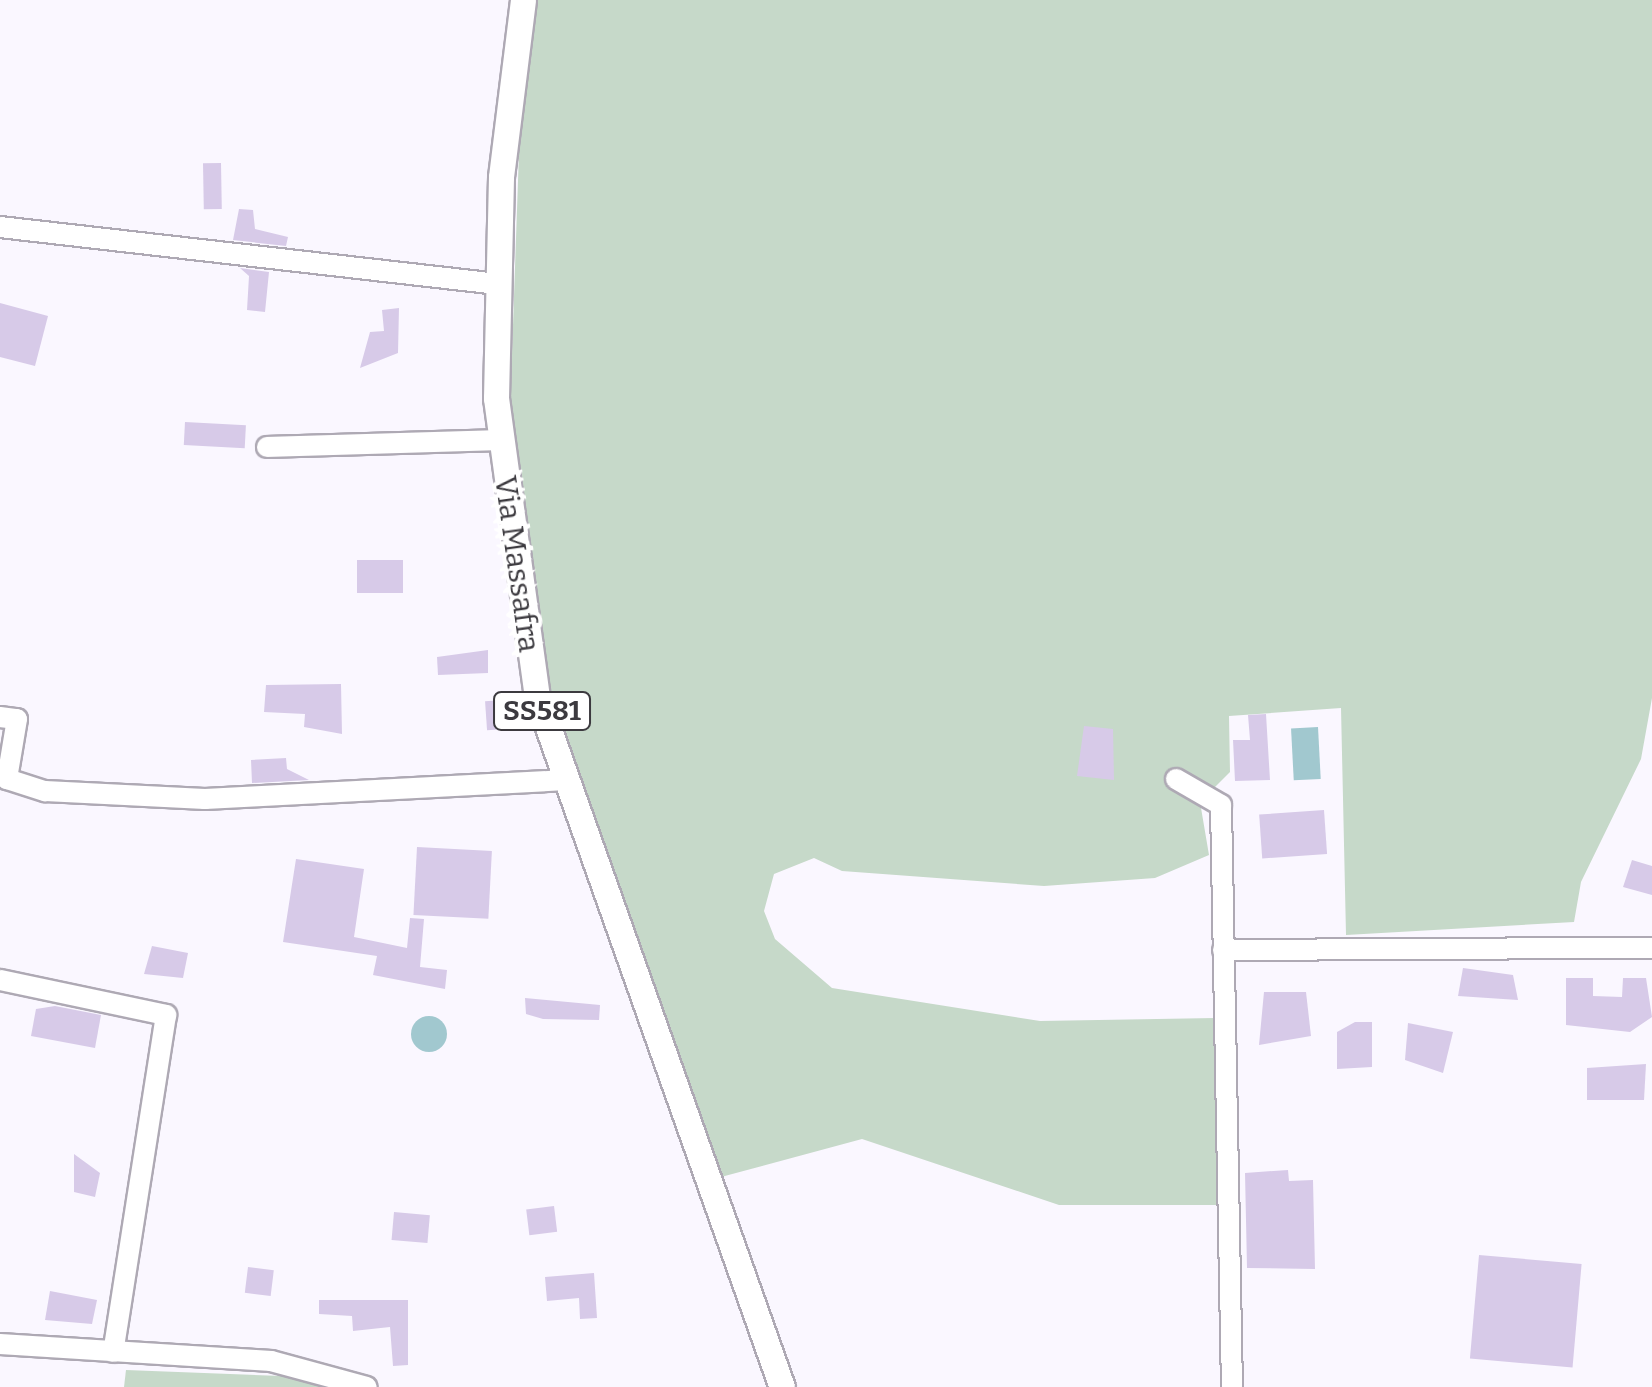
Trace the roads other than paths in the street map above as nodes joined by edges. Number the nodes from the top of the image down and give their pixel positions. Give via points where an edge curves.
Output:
1 (523, 0) edge
2 (0, 227) edge
3 (498, 284) junction
4 (500, 440) junction
5 (267, 446) dead end
6 (0, 717) edge
7 (1176, 779) dead end
8 (566, 780) junction
9 (1652, 948) edge
10 (1223, 950) junction
11 (0, 980) edge
12 (0, 1344) edge
13 (113, 1352) junction
14 (366, 1387) edge
15 (782, 1387) edge
16 (1232, 1387) edge

1 - 3 main road, Via Massafra / SS581
2 - 3 street
3 - 4 main road, Via Massafra / SS581
4 - 5 street
4 - 8 main road, Via Massafra / SS581 via 537,696
6 - 8 street via 17,719 7,779 45,791 205,798
7 - 10 street via 1221,805
8 - 15 main road, Via Massafra / SS581
9 - 10 street
10 - 16 street
11 - 13 street via 166,1015
12 - 13 street
13 - 14 street via 272,1360

